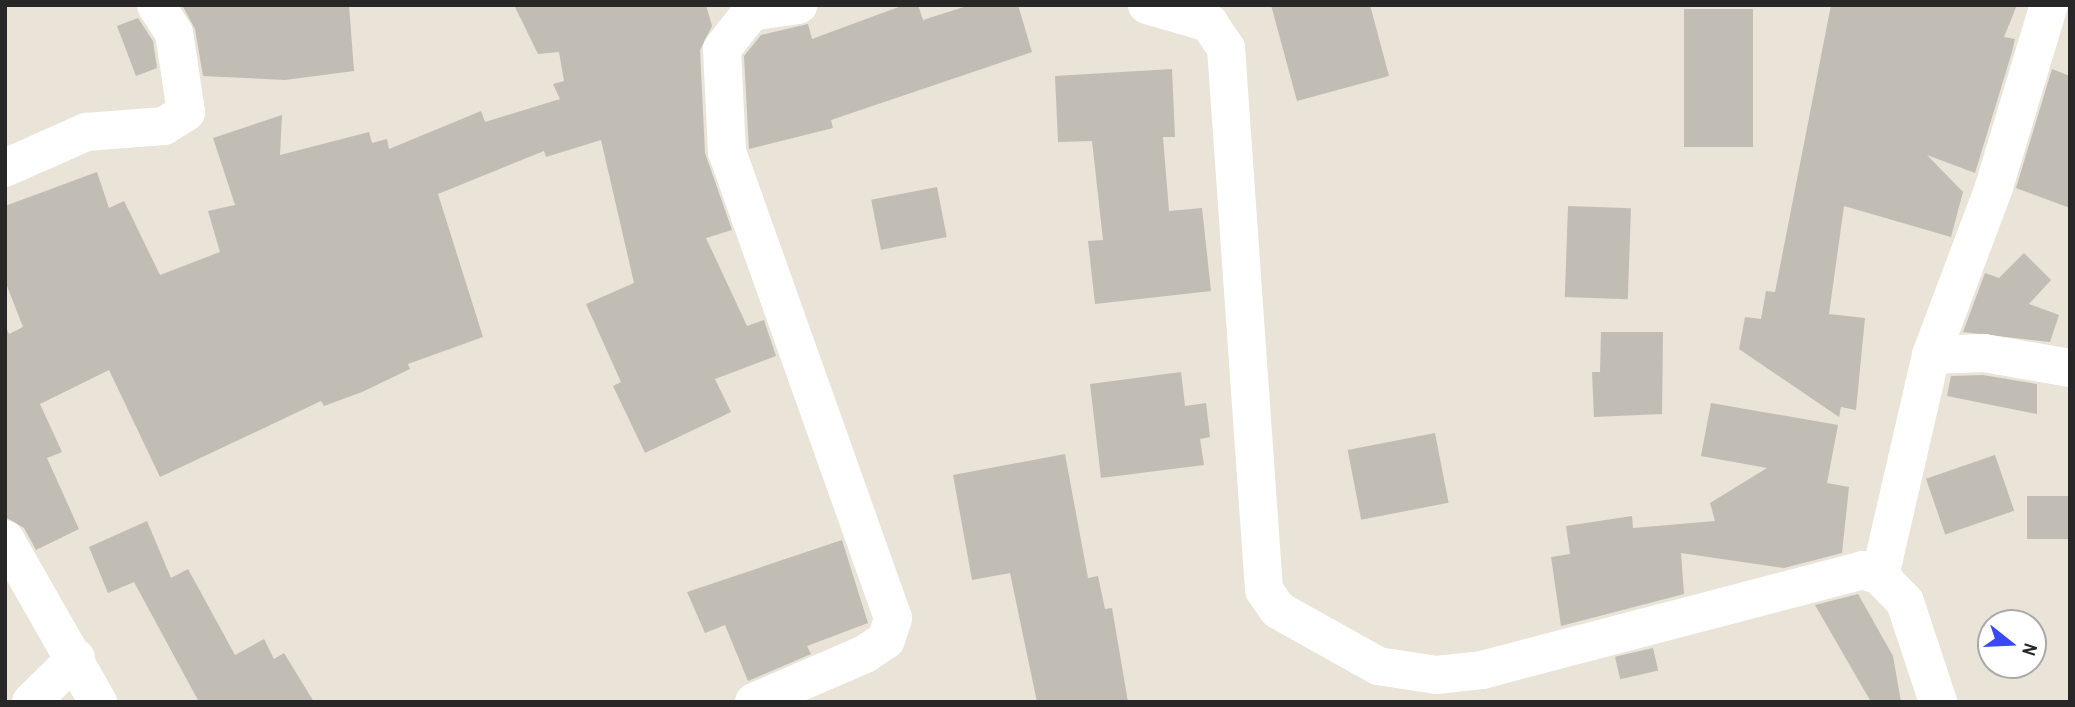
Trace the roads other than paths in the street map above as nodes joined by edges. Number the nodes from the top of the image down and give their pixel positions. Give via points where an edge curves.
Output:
1 (125, 5) edge
2 (143, 5) edge
3 (156, 5) edge
4 (798, 5) edge
5 (1147, 5) edge
6 (2049, 5) edge
7 (5, 168) edge
8 (1931, 355) junction
9 (2070, 368) edge
10 (5, 540) edge
11 (1880, 576) junction
12 (76, 658) junction
13 (31, 702) edge
14 (98, 702) edge
15 (754, 702) edge
16 (1938, 702) edge

1 - 2 street
3 - 7 street via 174,33 186,112 164,126 86,132
4 - 15 street via 751,12 722,49 727,152 893,618 886,640 866,654
5 - 11 street via 1209,23 1226,48 1264,590 1278,610 1378,666 1436,675 1496,667 1862,570
6 - 8 street via 1994,187
8 - 9 street via 1984,354
8 - 11 street
10 - 12 street
11 - 16 street via 1905,602
12 - 13 street
12 - 14 street

